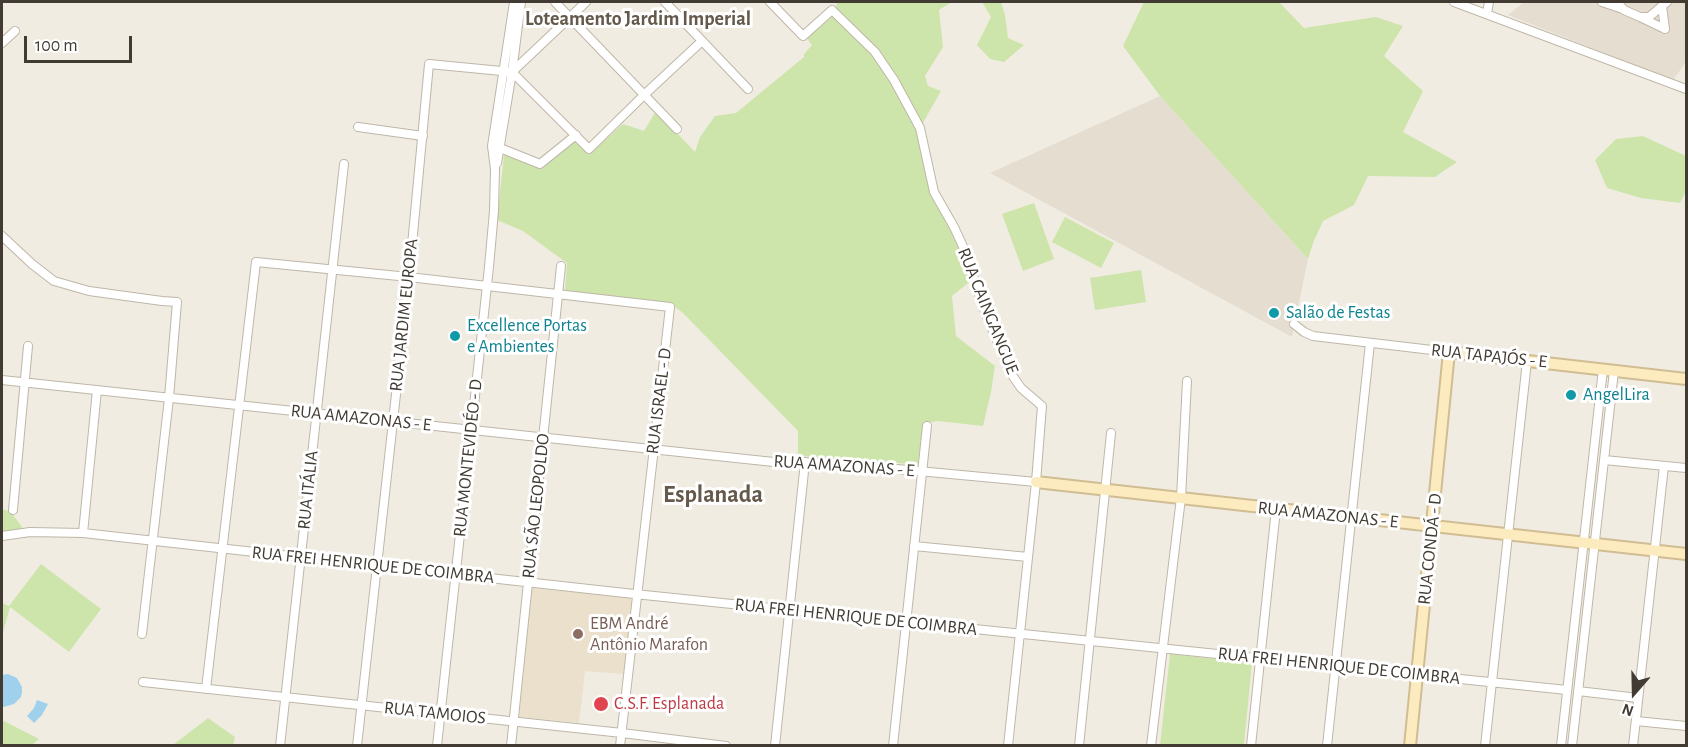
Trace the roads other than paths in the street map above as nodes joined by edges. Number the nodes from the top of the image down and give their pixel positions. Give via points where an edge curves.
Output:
1 (514, 2) edge
2 (521, 2) edge
3 (555, 2) edge
4 (585, 2) edge
5 (665, 2) edge
6 (770, 2) edge
7 (1454, 2) edge
8 (1488, 2) edge
9 (1602, 2) edge
10 (1617, 2) edge
11 (1664, 4) edge
12 (1624, 10) junction
13 (1487, 13) junction
14 (570, 17) junction
15 (1640, 17) junction
16 (15, 31) dead end
17 (514, 32) junction
18 (702, 41) junction
19 (2, 43) edge
20 (508, 71) junction
21 (1686, 88) edge
22 (748, 89) dead end
23 (644, 95) junction
24 (358, 127) dead end
25 (677, 129) dead end
26 (576, 135) junction
27 (423, 136) junction
28 (500, 148) junction
29 (344, 164) dead end
30 (495, 169) junction
31 (2, 236) edge
32 (561, 266) dead end
33 (332, 269) junction
34 (409, 277) junction
35 (487, 286) junction
36 (559, 294) junction
37 (1294, 324) dead end
38 (1370, 343) junction
39 (28, 346) dead end
40 (1449, 352) junction
41 (1527, 361) junction
42 (1609, 370) junction
43 (1686, 379) edge
44 (2, 380) edge
45 (1187, 381) dead end
46 (24, 382) junction
47 (97, 390) junction
48 (169, 398) junction
49 (239, 405) junction
50 (316, 413) junction
51 (392, 422) junction
52 (927, 426) dead end
53 (471, 430) junction
54 (1111, 433) dead end
55 (544, 438) junction
56 (653, 449) junction
57 (1604, 459) junction
58 (805, 462) junction
59 (1664, 466) junction
60 (1686, 468) edge
61 (922, 472) junction
62 (1036, 483) junction
63 (1105, 490) junction
64 (1181, 498) junction
65 (1276, 509) junction
66 (13, 510) dead end
67 (1352, 517) junction
68 (1433, 526) junction
69 (83, 533) junction
70 (1508, 535) junction
71 (2, 536) edge
72 (152, 541) junction
73 (1589, 544) junction
74 (914, 546) junction
75 (222, 548) junction
76 (1654, 551) junction
77 (1686, 554) edge
78 (300, 557) junction
79 (1028, 557) junction
80 (376, 566) junction
81 (456, 574) junction
82 (528, 583) junction
83 (637, 595) junction
84 (789, 610) junction
85 (906, 622) junction
86 (142, 634) dead end
87 (1020, 634) junction
88 (1091, 641) junction
89 (1162, 648) junction
90 (1260, 658) junction
91 (1336, 666) junction
92 (1418, 674) junction
93 (143, 682) dead end
94 (1492, 682) junction
95 (206, 689) junction
96 (1567, 690) junction
97 (1578, 692) junction
98 (285, 697) junction
99 (1638, 698) junction
100 (361, 705) junction
101 (440, 714) junction
102 (1636, 721) junction
103 (513, 722) junction
104 (1686, 726) edge
105 (622, 733) junction
106 (280, 746) edge
107 (357, 746) edge
108 (437, 746) edge
109 (511, 746) edge
110 (620, 746) edge
111 (726, 746) edge
112 (775, 746) edge
113 (893, 746) edge
114 (1008, 746) edge
115 (1080, 746) edge
116 (1151, 746) edge
117 (1251, 746) edge
118 (1327, 746) edge
119 (1410, 746) edge
120 (1485, 746) edge
121 (1561, 746) edge
122 (1572, 746) edge
123 (1633, 746) edge

1 - 17 street, RUA MONTEVIDÉO - D
2 - 17 street, RUA MONTEVIDÉO - D
3 - 14 street
4 - 14 street
5 - 18 street
6 - 62 street, RUA CAINGANGUE via 803,36 832,10 875,52 894,80 920,128 934,192 966,253 983,308 1010,372 1042,406
7 - 13 street
8 - 13 street
9 - 12 street
10 - 12 street
11 - 15 street via 1649,17
11 - 15 street via 1665,29
12 - 15 street
13 - 21 street
14 - 20 street
14 - 23 street
16 - 19 street
17 - 20 street, RUA MONTEVIDÉO - D
18 - 22 street
18 - 23 street
20 - 26 street
20 - 27 street, RUA JARDIM EUROPA via 429,64
20 - 28 street, RUA MONTEVIDÉO - D
20 - 30 street, RUA MONTEVIDÉO - D via 492,147
23 - 25 street
23 - 26 street via 589,149
24 - 27 street
26 - 28 street via 540,164
27 - 34 street, RUA JARDIM EUROPA
28 - 30 street, RUA MONTEVIDÉO - D
29 - 33 street, RUA ITÁLIA
30 - 35 street, RUA MONTEVIDÉO - D
31 - 48 street via 54,281 89,291 177,302
32 - 36 street, RUA SÃO LEOPOLDO
33 - 34 street
33 - 49 street via 256,262
33 - 50 street, RUA ITÁLIA
34 - 35 street
34 - 51 street, RUA JARDIM EUROPA
35 - 36 street
35 - 53 street, RUA MONTEVIDÉO - D
36 - 55 street, RUA SÃO LEOPOLDO
36 - 56 street, RUA ISRAEL - D via 670,307
37 - 38 street, RUA TAPAJÓS - E via 1314,336
38 - 40 street, RUA TAPAJÓS - E
38 - 67 street
39 - 46 street
40 - 41 street, RUA TAPAJÓS - E
40 - 68 street, RUA CONDÁ - D
41 - 42 street, RUA TAPAJÓS - E
41 - 70 street
42 - 43 street, RUA TAPAJÓS - E
42 - 57 street
42 - 73 street
44 - 46 street, RUA AMAZONAS - E
45 - 64 street
46 - 47 street, RUA AMAZONAS - E
46 - 66 street
47 - 48 street, RUA AMAZONAS - E
47 - 69 street
48 - 49 street, RUA AMAZONAS - E
48 - 72 street
49 - 50 street, RUA AMAZONAS - E
49 - 75 street
50 - 51 street, RUA AMAZONAS - E
50 - 78 street, RUA ITÁLIA
51 - 53 street, RUA AMAZONAS - E
51 - 80 street, RUA JARDIM EUROPA
52 - 61 street
53 - 55 street, RUA AMAZONAS - E
53 - 81 street, RUA MONTEVIDÉO - D
54 - 63 street
55 - 56 street, RUA AMAZONAS - E
55 - 82 street, RUA SÃO LEOPOLDO
56 - 58 street, RUA AMAZONAS - E
56 - 83 street, RUA ISRAEL - D
57 - 59 street
57 - 73 street
58 - 61 street, RUA AMAZONAS - E
58 - 84 street
59 - 60 street
59 - 76 street
61 - 62 street, RUA AMAZONAS - E
61 - 74 street
62 - 63 street, RUA AMAZONAS - E
62 - 79 street, RUA CAINGANGUE
63 - 64 street, RUA AMAZONAS - E
63 - 88 street
64 - 65 street, RUA AMAZONAS - E
64 - 89 street
65 - 67 street, RUA AMAZONAS - E
65 - 90 street
67 - 68 street, RUA AMAZONAS - E
67 - 91 street
68 - 70 street, RUA AMAZONAS - E
68 - 92 street, RUA CONDÁ - D
69 - 71 street, RUA FREI HENRIQUE DE COIMBRA
69 - 72 street, RUA FREI HENRIQUE DE COIMBRA
70 - 73 street, RUA AMAZONAS - E
70 - 94 street
72 - 75 street, RUA FREI HENRIQUE DE COIMBRA
72 - 86 street
73 - 76 street, RUA AMAZONAS - E
73 - 96 street
73 - 97 street
74 - 79 street
74 - 85 street
75 - 78 street, RUA FREI HENRIQUE DE COIMBRA
75 - 95 street
76 - 77 street, RUA AMAZONAS - E
76 - 99 street
78 - 80 street, RUA FREI HENRIQUE DE COIMBRA
78 - 98 street, RUA ITÁLIA
79 - 87 street, RUA CAINGANGUE
80 - 81 street, RUA FREI HENRIQUE DE COIMBRA
80 - 100 street, RUA JARDIM EUROPA
81 - 82 street, RUA FREI HENRIQUE DE COIMBRA
81 - 101 street, RUA MONTEVIDÉO - D
82 - 83 street, RUA FREI HENRIQUE DE COIMBRA
82 - 103 street, RUA SÃO LEOPOLDO
83 - 84 street, RUA FREI HENRIQUE DE COIMBRA
83 - 105 street, RUA ISRAEL - D
84 - 85 street, RUA FREI HENRIQUE DE COIMBRA
84 - 112 street
85 - 87 street, RUA FREI HENRIQUE DE COIMBRA
85 - 113 street
87 - 88 street, RUA FREI HENRIQUE DE COIMBRA
87 - 114 street, RUA CAINGANGUE
88 - 89 street, RUA FREI HENRIQUE DE COIMBRA
88 - 115 street
89 - 90 street, RUA FREI HENRIQUE DE COIMBRA
89 - 116 street
90 - 91 street, RUA FREI HENRIQUE DE COIMBRA
90 - 117 street
91 - 92 street, RUA FREI HENRIQUE DE COIMBRA
91 - 118 street
92 - 94 street, RUA FREI HENRIQUE DE COIMBRA
92 - 119 street, RUA CONDÁ - D
93 - 95 street, RUA TAMOIOS
94 - 96 street, RUA FREI HENRIQUE DE COIMBRA
94 - 120 street
95 - 98 street, RUA TAMOIOS
96 - 121 street
97 - 99 street
97 - 122 street
98 - 100 street, RUA TAMOIOS
98 - 106 street, RUA ITÁLIA
99 - 102 street
100 - 101 street, RUA TAMOIOS
100 - 107 street, RUA JARDIM EUROPA
101 - 103 street, RUA TAMOIOS
101 - 108 street, RUA MONTEVIDÉO - D
102 - 104 street
102 - 123 street
103 - 105 street, RUA TAMOIOS
103 - 109 street, RUA SÃO LEOPOLDO
105 - 110 street, RUA ISRAEL - D
105 - 111 street, RUA TAMOIOS

